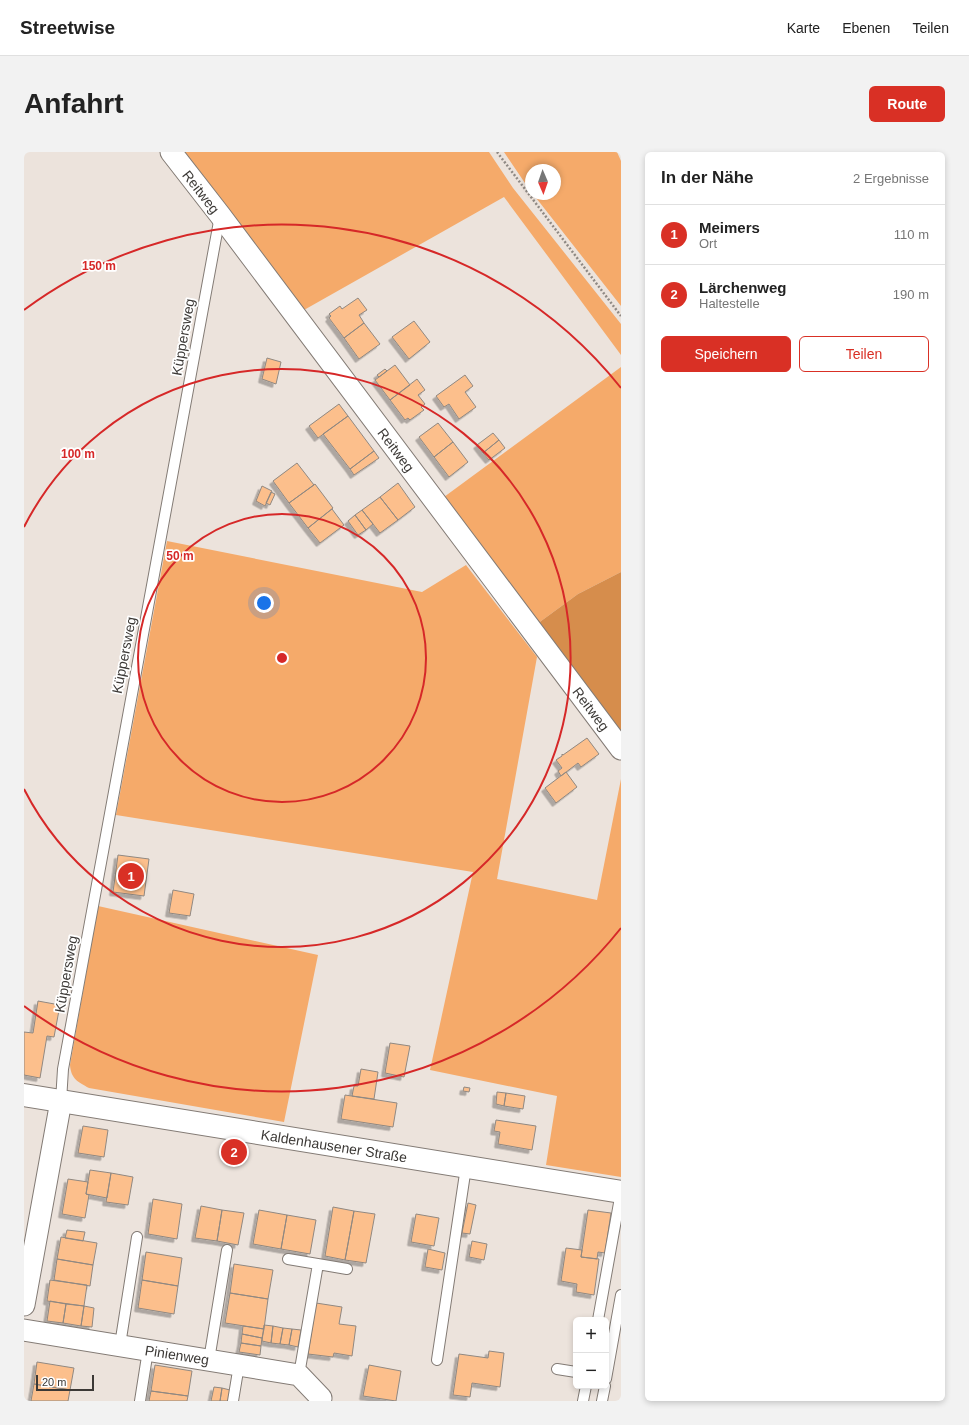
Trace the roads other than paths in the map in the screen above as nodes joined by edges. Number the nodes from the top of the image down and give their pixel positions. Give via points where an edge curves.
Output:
1 (171, 152) edge
2 (220, 215) junction
3 (621, 749) edge
4 (24, 1095) edge
5 (61, 1101) junction
6 (466, 1167) junction
7 (621, 1192) edge
8 (137, 1237) dead end
9 (227, 1250) dead end
10 (288, 1259) dead end
11 (318, 1264) junction
12 (347, 1269) dead end
13 (621, 1295) edge
14 (24, 1305) edge
15 (599, 1317) edge
16 (24, 1330) edge
17 (120, 1345) junction
18 (148, 1350) junction
19 (209, 1360) junction
20 (437, 1360) dead end
21 (609, 1362) edge
22 (239, 1365) junction
23 (557, 1369) dead end
24 (573, 1372) edge
25 (300, 1375) junction
26 (585, 1389) edge
27 (604, 1389) edge
28 (324, 1399) edge
29 (140, 1401) edge
30 (233, 1401) edge
31 (583, 1401) edge
32 (602, 1401) edge

1 - 2 street, Reitweg
2 - 3 street, Reitweg
2 - 5 lane, Küppersweg via 78,985 63,1069
4 - 5 main road, Kaldenhausener Straße
5 - 6 main road, Kaldenhausener Straße
5 - 14 street
6 - 7 main road, Kaldenhausener Straße
6 - 20 lane
7 - 15 lane
8 - 17 lane
9 - 19 lane
10 - 11 lane
11 - 12 lane
11 - 25 lane
13 - 21 lane
16 - 17 street, Pinienweg
17 - 18 street, Pinienweg
18 - 19 street, Pinienweg
18 - 29 lane
19 - 22 street, Pinienweg
22 - 25 street, Pinienweg
22 - 30 lane
23 - 24 lane
25 - 28 street
26 - 31 lane
27 - 32 lane

